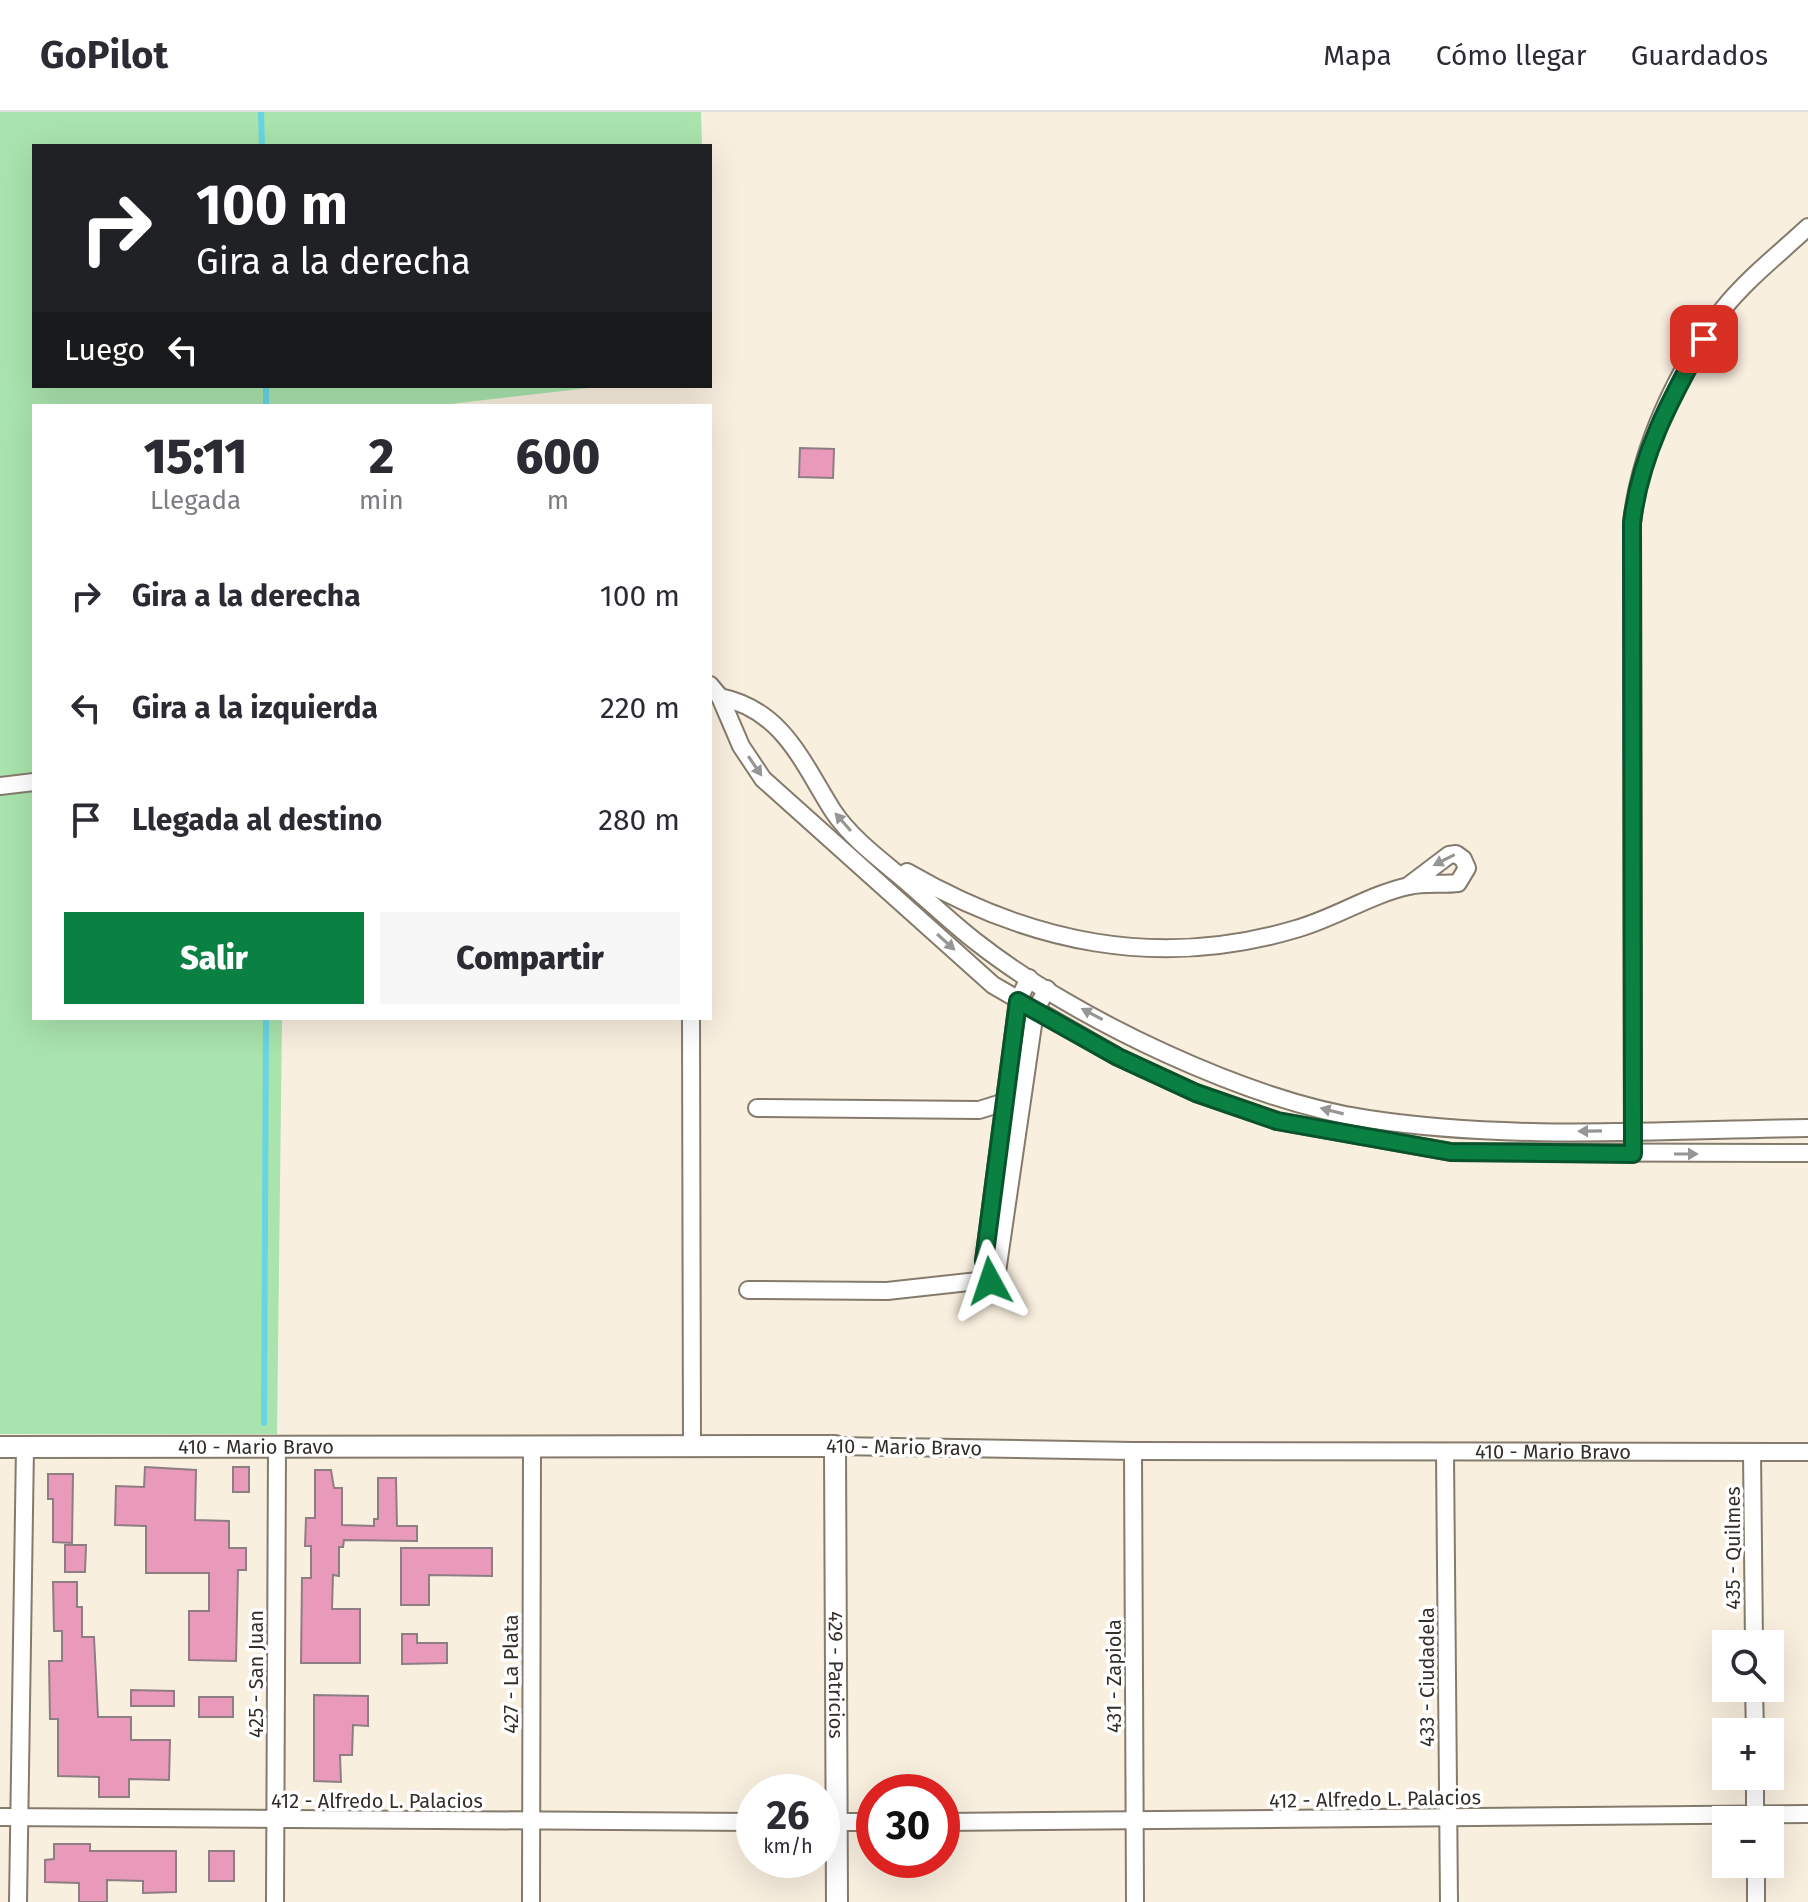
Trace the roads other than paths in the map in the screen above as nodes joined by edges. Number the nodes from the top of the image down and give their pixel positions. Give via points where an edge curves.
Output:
1 (1808, 227) edge
2 (713, 688) edge
3 (32, 782) edge
4 (0, 786) edge
5 (858, 852) junction
6 (1408, 886) dead end
7 (1029, 978) junction
8 (1047, 989) junction
9 (1018, 1001) junction
10 (1035, 1011) junction
11 (691, 1020) edge
12 (1005, 1102) junction
13 (1022, 1105) junction
14 (757, 1108) dead end
15 (1808, 1128) edge
16 (1633, 1130) junction
17 (1808, 1153) edge
18 (1633, 1154) junction
19 (990, 1281) junction
20 (748, 1290) dead end
21 (692, 1446) junction
22 (835, 1446) junction
23 (0, 1447) edge
24 (25, 1447) junction
25 (277, 1447) junction
26 (532, 1447) junction
27 (1133, 1451) junction
28 (1752, 1452) junction
29 (1808, 1452) edge
30 (1445, 1453) junction
31 (1754, 1630) edge
32 (830, 1774) edge
33 (1808, 1814) edge
34 (1784, 1815) edge
35 (0, 1817) edge
36 (19, 1817) junction
37 (1712, 1817) edge
38 (1448, 1818) junction
39 (276, 1821) junction
40 (531, 1821) junction
41 (736, 1822) edge
42 (960, 1822) edge
43 (1134, 1822) junction
44 (835, 1878) edge
45 (1756, 1878) edge
46 (18, 1902) edge
47 (275, 1902) edge
48 (531, 1902) edge
49 (837, 1902) edge
50 (1135, 1902) edge
51 (1449, 1902) edge
52 (1756, 1902) edge

1 - 16 street via 1748,281 1704,339 1669,401 1636,489
2 -> 5 street via 763,779
5 -> 2 street via 786,734 765,715
3 - 4 street
5 - 6 street via 996,918 1042,932 1141,949 1252,942
5 - 7 street
5 -> 9 street via 993,985
7 - 8 street
7 - 9 street
8 - 10 street
16 -> 8 street via 1500,1132 1364,1119 1208,1072
9 - 10 street
9 - 12 street
10 - 13 street
10 - 18 street via 1196,1093 1277,1121 1451,1152
11 - 21 street
12 - 13 street
12 - 14 street via 979,1110
12 - 19 street via 984,1261
13 - 19 street via 1000,1267
15 - 16 street
16 - 18 street
18 -> 17 street
19 - 20 street via 887,1291
21 - 22 street, 410 - Mario Bravo
21 - 26 street, 410 - Mario Bravo
22 - 27 street, 410 - Mario Bravo
22 - 32 street, 429 - Patricios
23 - 24 street, 410 - Mario Bravo
24 - 25 street, 410 - Mario Bravo
24 - 36 street
25 - 26 street, 410 - Mario Bravo
25 - 39 street, 425 - San Juan
26 - 40 street, 427 - La Plata
27 - 30 street, 410 - Mario Bravo
27 - 43 street, 431 - Zapiola
28 - 29 street, 410 - Mario Bravo
28 - 30 street, 410 - Mario Bravo
28 - 31 street, 435 - Quilmes
30 - 38 street, 433 - Ciudadela
33 - 34 street, 412 - Alfredo L. Palacios
35 - 36 street, 412 - Alfredo L. Palacios
36 - 39 street, 412 - Alfredo L. Palacios
36 - 46 street
37 - 38 street, 412 - Alfredo L. Palacios
38 - 43 street, 412 - Alfredo L. Palacios
38 - 51 street, 433 - Ciudadela
39 - 40 street, 412 - Alfredo L. Palacios
39 - 47 street, 425 - San Juan
40 - 41 street, 412 - Alfredo L. Palacios
40 - 48 street, 427 - La Plata
42 - 43 street, 412 - Alfredo L. Palacios
43 - 50 street, 431 - Zapiola
44 - 49 street, 429 - Patricios
45 - 52 street

